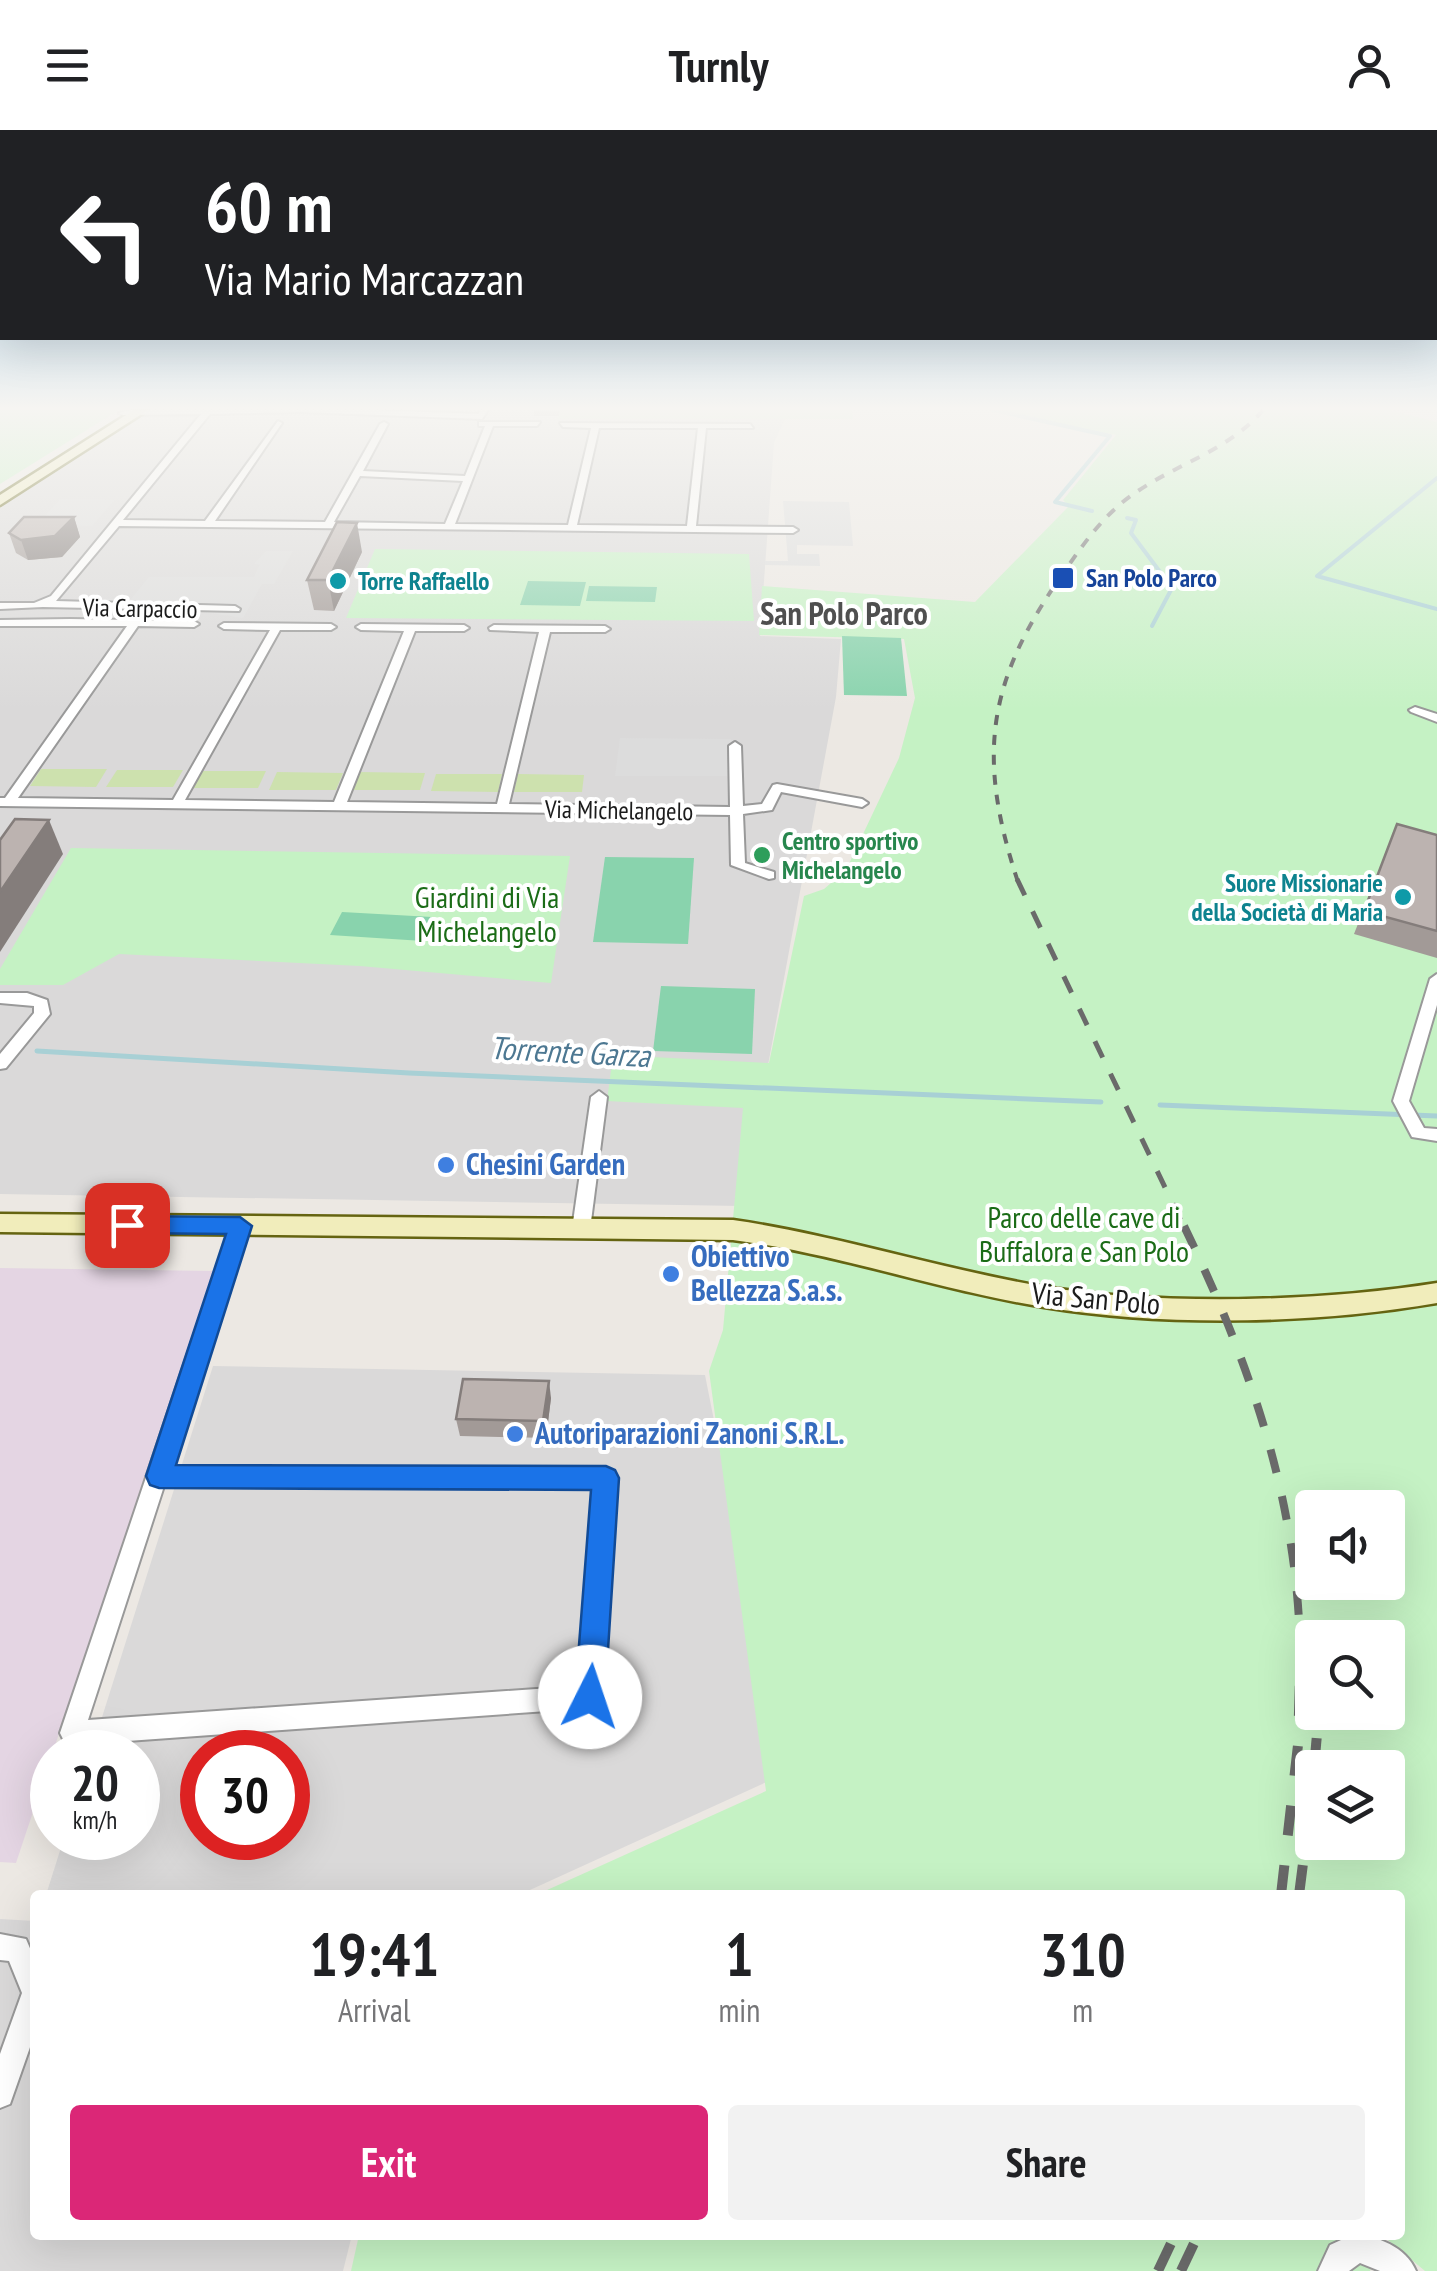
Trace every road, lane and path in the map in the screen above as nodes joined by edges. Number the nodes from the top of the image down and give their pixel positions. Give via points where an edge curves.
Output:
1 (127, 510) edge
2 (218, 510) edge
3 (336, 510) edge
4 (456, 510) edge
5 (576, 510) edge
6 (693, 510) edge
7 (116, 523) junction
8 (208, 524) junction
9 (328, 525) junction
10 (449, 526) junction
11 (572, 528) junction
12 (691, 529) junction
13 (792, 530) dead end
14 (45, 604) junction
15 (0, 606) edge
16 (236, 609) dead end
17 (0, 623) edge
18 (135, 623) junction
19 (194, 624) dead end
20 (224, 626) dead end
21 (276, 626) junction
22 (330, 626) dead end
23 (361, 627) dead end
24 (411, 628) junction
25 (464, 628) dead end
26 (494, 628) dead end
27 (545, 628) junction
28 (605, 629) dead end
29 (1415, 710) dead end
30 (1437, 718) edge
31 (735, 746) dead end
32 (4, 802) edge
33 (177, 804) junction
34 (862, 804) dead end
35 (338, 806) junction
36 (502, 808) junction
37 (736, 811) junction
38 (769, 875) dead end
39 (1437, 980) edge
40 (0, 998) edge
41 (0, 1064) edge
42 (599, 1097) dead end
43 (1437, 1135) edge
44 (0, 1223) edge
45 (240, 1226) junction
46 (581, 1229) junction
47 (1437, 1293) edge
48 (159, 1476) junction
49 (0, 1947) edge
50 (30, 1980) edge
51 (30, 2007) edge
52 (0, 2094) edge
53 (1332, 2271) edge
54 (1401, 2271) edge

1 - 7 street, Via Carpaccio
2 - 8 street
3 - 9 street
4 - 10 street
5 - 11 street
6 - 12 street
7 - 8 street
7 - 14 street, Via Carpaccio
8 - 9 street
9 - 10 street
10 - 11 street
11 - 12 street
12 - 13 street
14 - 15 street, Via Carpaccio
14 - 16 street, Via Carpaccio
17 - 18 street
18 - 19 street
18 - 32 street, Via Michelangelo
20 - 21 street
21 - 22 street
21 - 33 street
23 - 24 street
24 - 25 street
24 - 35 street
26 - 27 street
27 - 28 street
27 - 36 street, Via Michelangelo
29 - 30 street
31 - 37 street, Via Michelangelo
32 - 33 street, Via Michelangelo
33 - 35 street, Via Michelangelo
34 - 37 street, Via Michelangelo via 777,788 768,807
35 - 36 street, Via Michelangelo
36 - 37 street, Via Michelangelo
37 - 38 street, Via Michelangelo via 738,865
39 - 43 street via 1401,1101 1418,1133
40 - 41 street via 42,1003 42,1014
42 - 46 street
44 - 45 main road, Via San Polo
45 - 46 main road, Via San Polo
45 - 48 street
46 - 47 main road, Via San Polo via 792,1236 976,1284 1086,1302 1344,1306
48 - 48 street via 606,1478 590,1697 72,1733
49 - 50 street via 17,1948
51 - 52 street
53 - 54 street via 1359,2247

